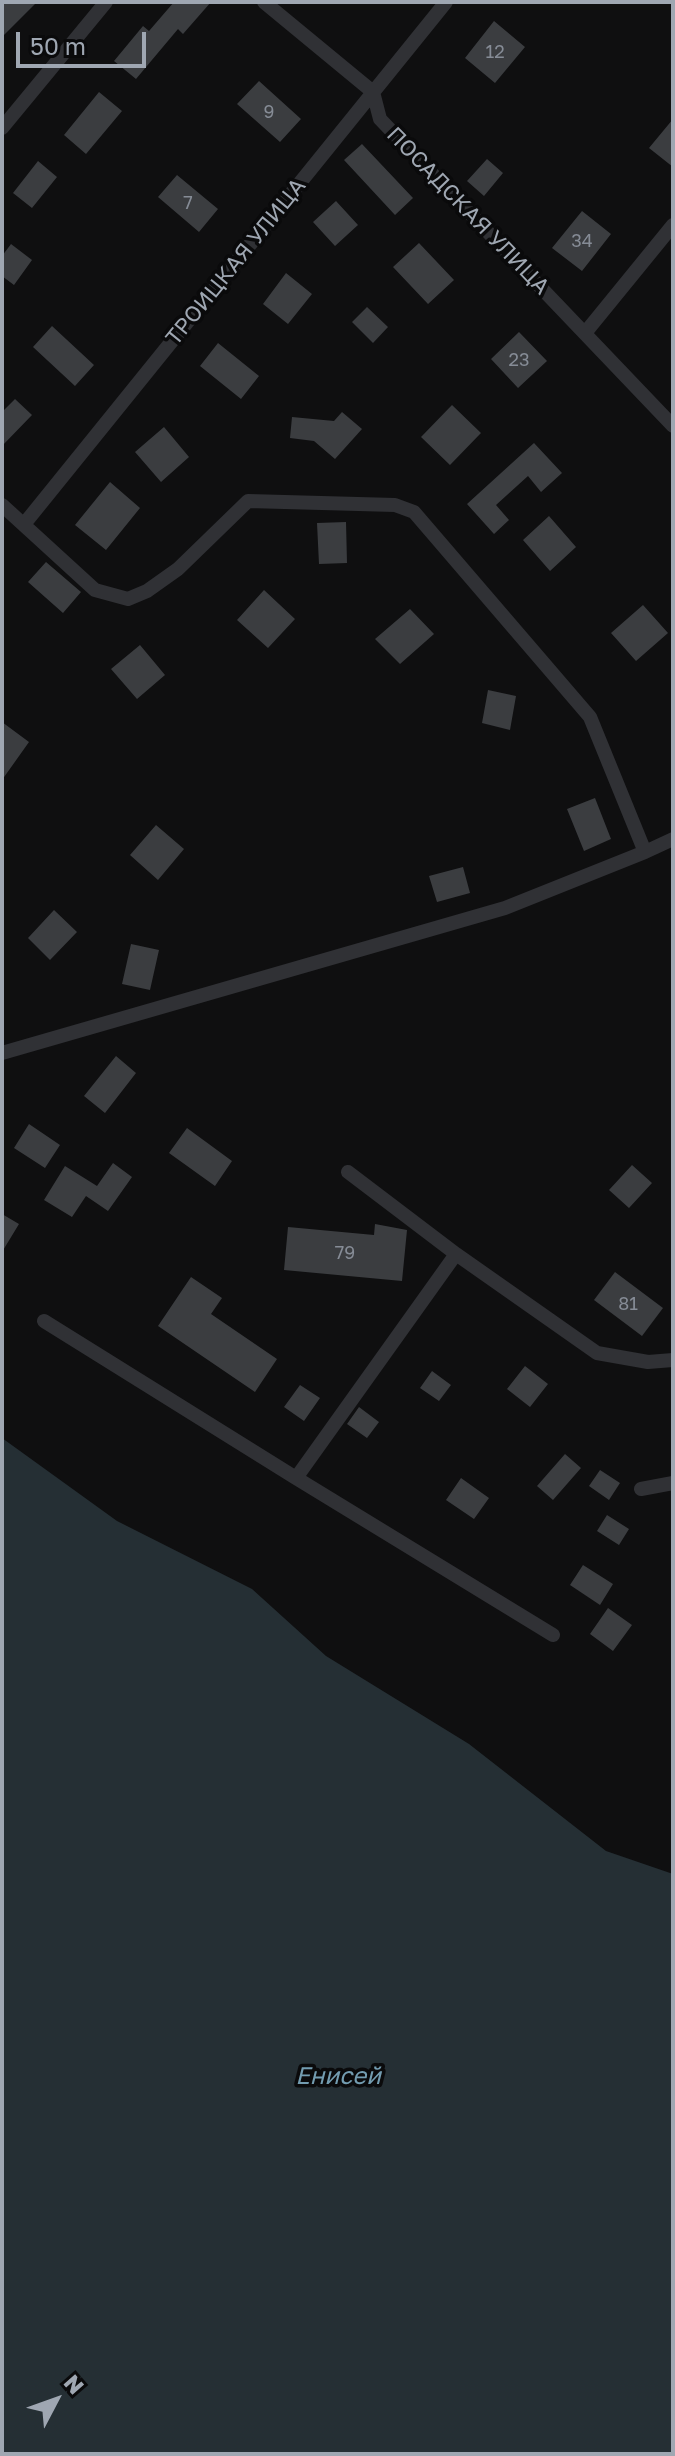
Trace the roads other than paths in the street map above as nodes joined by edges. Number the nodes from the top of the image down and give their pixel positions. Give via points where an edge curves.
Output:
1 (106, 2) edge
2 (264, 2) edge
3 (446, 2) edge
4 (373, 92) junction
5 (2, 128) edge
6 (673, 225) edge
7 (585, 333) junction
8 (673, 426) edge
9 (2, 505) edge
10 (25, 523) junction
11 (673, 839) edge
12 (645, 852) junction
13 (2, 1053) edge
14 (348, 1172) dead end
15 (456, 1254) junction
16 (44, 1321) dead end
17 (673, 1360) edge
18 (296, 1478) junction
19 (673, 1483) edge
20 (641, 1489) dead end
21 (553, 1635) dead end

1 - 5 street
2 - 4 street, ПОСАДСКАЯ УЛИЦА
3 - 4 street, ТРОИЦКАЯ УЛИЦА
4 - 7 street, ПОСАДСКАЯ УЛИЦА via 380,119
4 - 10 street, ТРОИЦКАЯ УЛИЦА
6 - 7 street
7 - 8 street, ПОСАДСКАЯ УЛИЦА
9 - 10 street
10 - 12 street via 95,590 128,599 178,569 248,501 395,505 414,512 590,717
11 - 12 street
12 - 13 street via 505,908
14 - 15 street
15 - 17 street via 597,1353 648,1362
15 - 18 street
16 - 18 street
18 - 21 street
19 - 20 street

